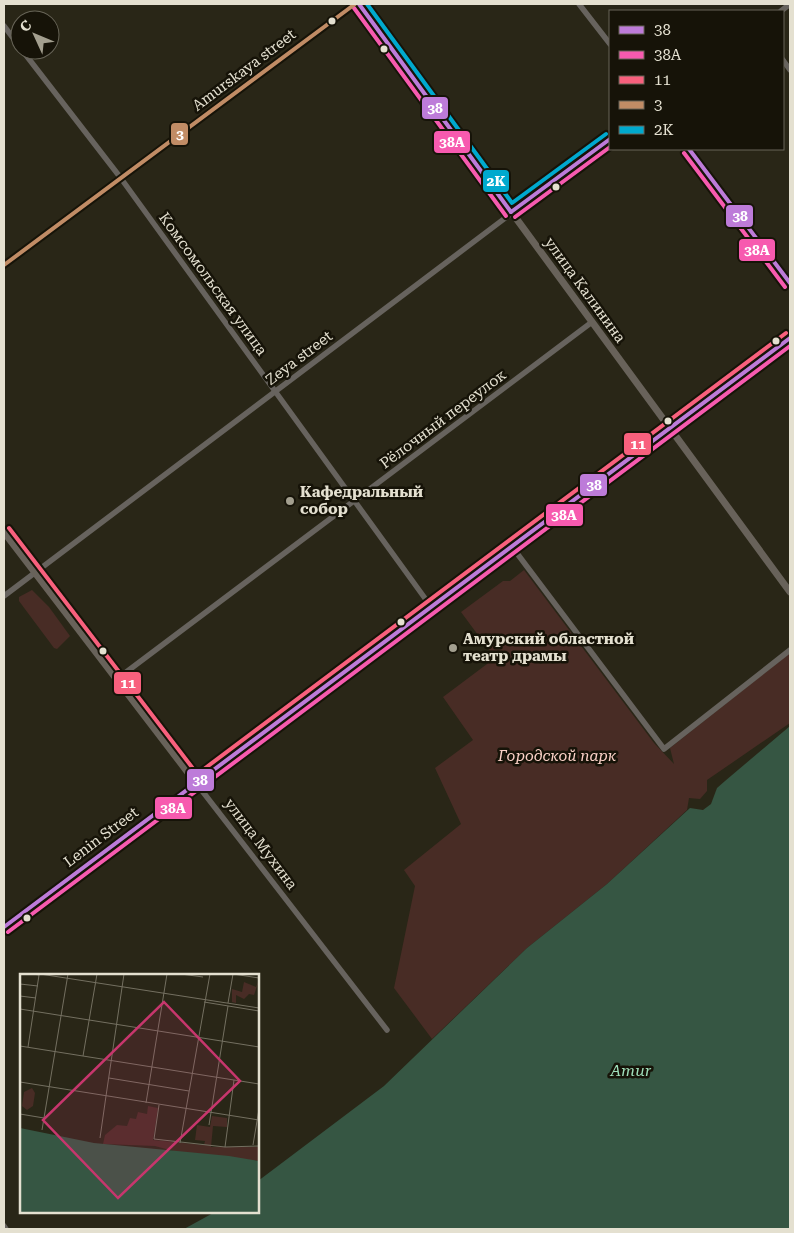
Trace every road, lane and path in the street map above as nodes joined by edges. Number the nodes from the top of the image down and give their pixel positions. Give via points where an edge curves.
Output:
1 (355, 4) edge
2 (359, 4) edge
3 (579, 4) edge
4 (609, 43) edge
5 (30, 60) edge
6 (609, 140) edge
7 (690, 150) edge
8 (120, 177) junction
9 (511, 212) junction
10 (4, 265) edge
11 (790, 283) edge
12 (592, 322) junction
13 (790, 338) edge
14 (276, 391) junction
15 (669, 428) junction
16 (354, 501) junction
17 (4, 532) edge
18 (513, 548) junction
19 (35, 573) junction
20 (790, 592) edge
21 (4, 596) edge
22 (432, 608) junction
23 (790, 650) edge
24 (117, 679) junction
25 (196, 783) junction
26 (4, 927) edge
27 (387, 1030) dead end
28 (4, 1226) edge
29 (6, 1229) edge

1 - 8 street, Amurskaya street
2 - 9 main road, улица Калинина
3 - 4 street
5 - 8 street, Комсомольская улица
6 - 9 street, Zeya street
7 - 11 street
8 - 10 street, Amurskaya street
8 - 14 street, Комсомольская улица
9 - 12 main road, улица Калинина
9 - 14 street, Zeya street
12 - 15 main road, улица Калинина
12 - 16 street, Рёлочный переулок
13 - 15 main road, Lenin Street
14 - 16 street, Комсомольская улица
14 - 19 street, Zeya street
15 - 18 main road, Lenin Street
15 - 20 main road, улица Калинина
16 - 22 street, Комсомольская улица
16 - 24 street, Рёлочный переулок
17 - 19 main road, улица Мухина
18 - 22 main road, Lenin Street
18 - 23 street via 664,749
19 - 21 street, Zeya street
19 - 24 main road, улица Мухина
22 - 25 main road, Lenin Street
24 - 25 main road, улица Мухина
25 - 26 main road, Lenin Street
25 - 27 street, улица Мухина
28 - 29 street

